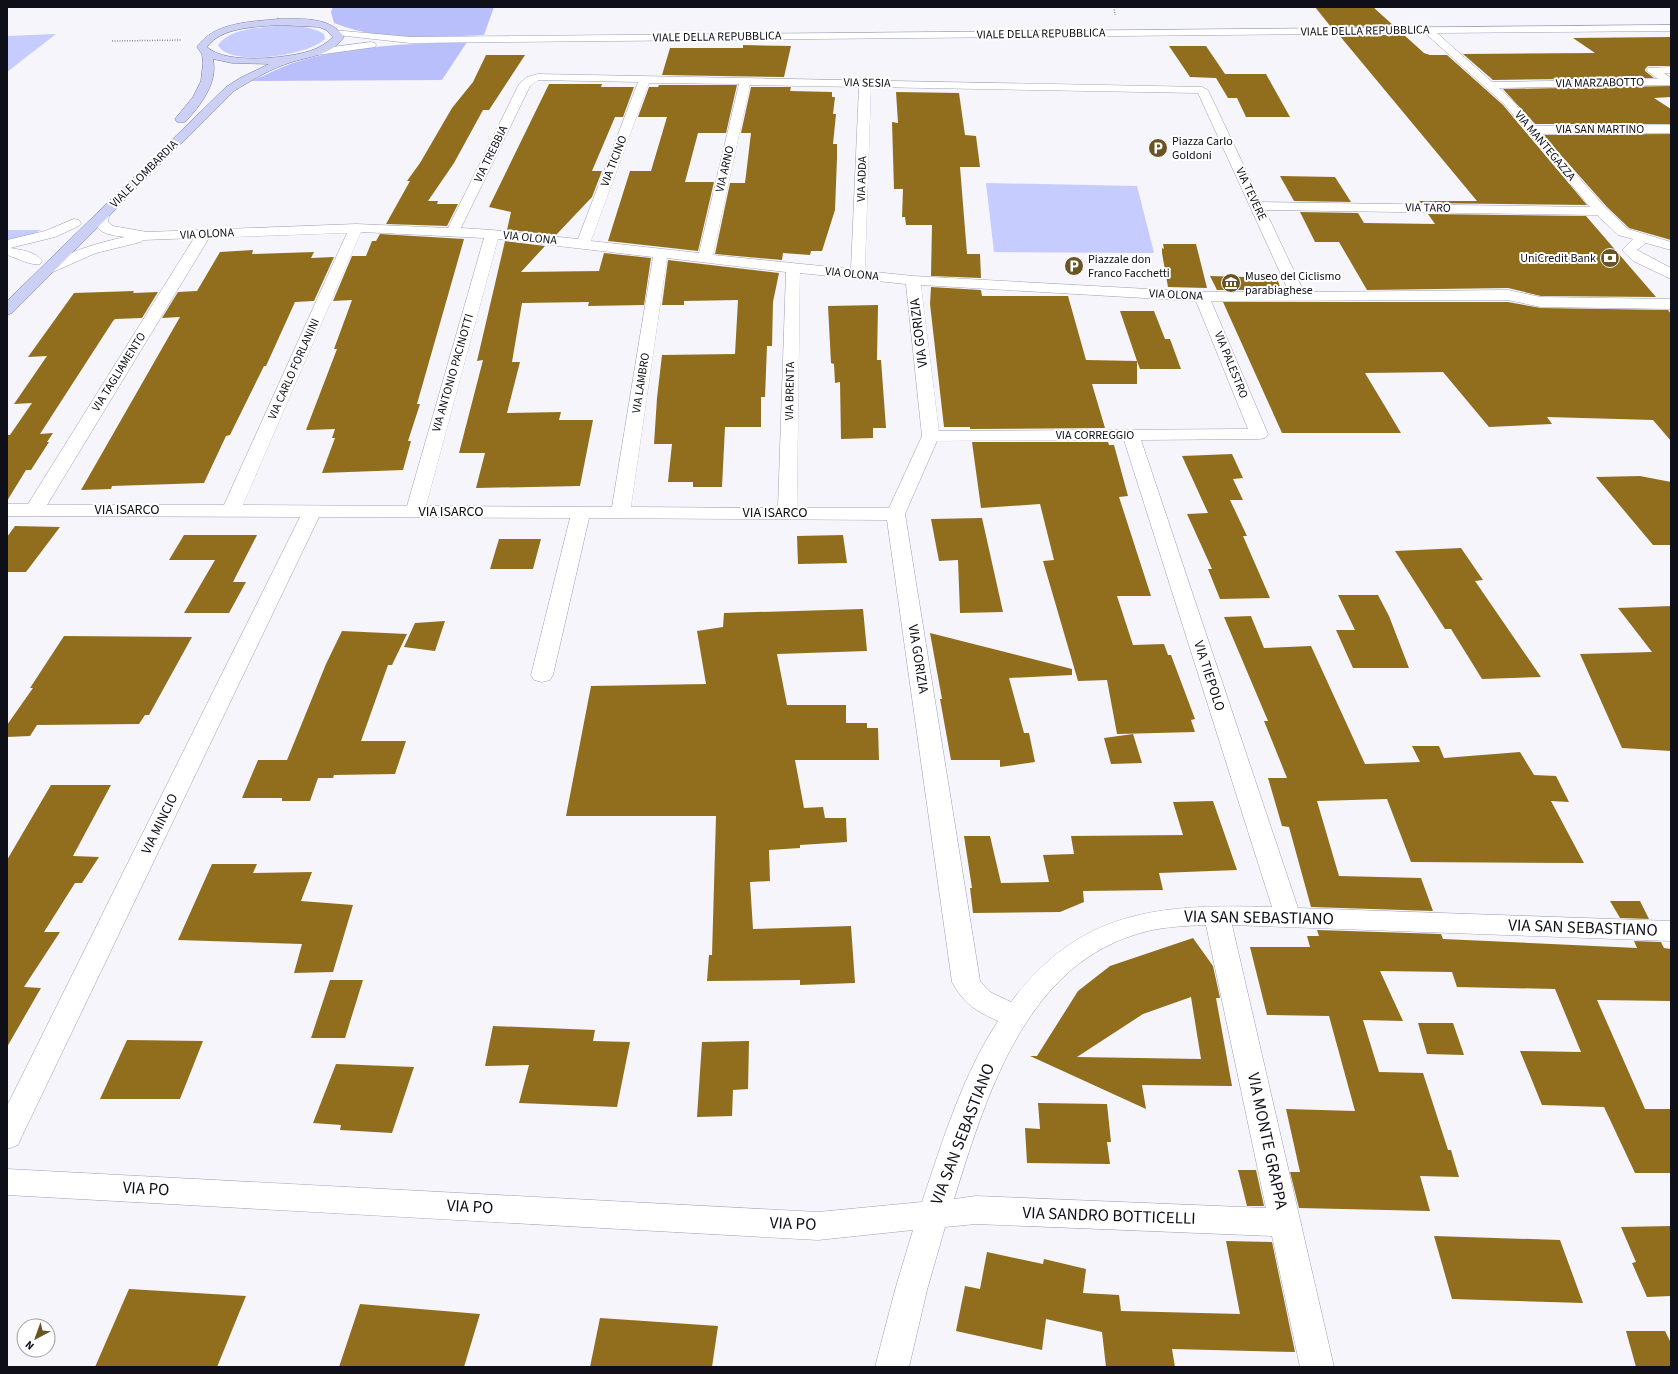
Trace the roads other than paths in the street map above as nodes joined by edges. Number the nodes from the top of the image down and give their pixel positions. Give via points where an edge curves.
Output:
1 (280, 11) dead end
2 (322, 13) dead end
3 (242, 27) junction
4 (1671, 28) edge
5 (333, 30) junction
6 (1427, 30) junction
7 (410, 40) junction
8 (317, 52) junction
9 (207, 53) junction
10 (294, 58) junction
11 (1671, 70) edge
12 (531, 79) joint
13 (645, 79) junction
14 (745, 81) junction
15 (1671, 82) edge
16 (865, 83) junction
17 (1489, 85) junction
18 (1202, 90) joint
19 (172, 129) dead end
20 (1671, 129) edge
21 (1530, 130) junction
22 (1256, 206) junction
23 (1601, 211) junction
24 (102, 216) junction
25 (77, 220) joint
26 (356, 228) junction
27 (453, 232) junction
28 (204, 234) junction
29 (492, 234) junction
30 (165, 236) junction
31 (1643, 238) junction
32 (7, 244) edge
33 (583, 244) junction
34 (1671, 246) edge
35 (7, 251) edge
36 (661, 253) junction
37 (705, 258) junction
38 (30, 266) joint
39 (793, 268) junction
40 (48, 269) junction
41 (858, 275) junction
42 (1671, 275) edge
43 (913, 280) junction
44 (1202, 297) junction
45 (1299, 298) junction
46 (1671, 304) edge
47 (7, 310) edge
48 (1259, 434) joint
49 (1131, 435) junction
50 (931, 436) junction
51 (7, 510) edge
52 (34, 510) junction
53 (231, 511) junction
54 (312, 511) junction
55 (414, 512) junction
56 (581, 512) junction
57 (621, 512) junction
58 (788, 513) junction
59 (896, 514) junction
60 (542, 675) dead end
61 (1216, 914) junction
62 (1288, 917) junction
63 (1671, 931) edge
64 (1016, 1017) junction
65 (7, 1136) edge
66 (7, 1182) edge
67 (932, 1215) junction
68 (1285, 1223) junction
69 (892, 1367) edge
70 (1317, 1367) edge

1 - 3 main road
2 - 5 main road
3 - 5 main road via 290,22 312,23
3 - 9 main road, VIALE LOMBARDIA via 221,32 207,40 202,47
4 - 6 street, VIALE DELLA REPUBBLICA
5 - 7 street
5 - 8 main road via 339,37 336,42
6 - 7 street, VIALE DELLA REPUBBLICA
6 - 17 street, VIA MANTEGAZZA
7 - 8 street
8 - 10 main road
9 - 10 main road via 227,60 242,61
9 - 19 main road, VIALE LOMBARDIA via 210,64 208,76 199,98
10 - 24 main road, VIALE LOMBARDIA via 230,88
11 - 15 street, VIA MARZABOTTO via 1652,70
12 - 13 street, VIA SESIA
12 - 27 street, VIA TREBBIA via 524,84
13 - 14 street, VIA SESIA
13 - 33 street, VIA TICINO
14 - 16 street, VIA SESIA
14 - 37 street, VIA ARNO
15 - 17 street, VIA MARZABOTTO
16 - 18 street, VIA SESIA
16 - 41 street, VIA ADDA
17 - 21 street, VIA MANTEGAZZA via 1508,102
18 - 22 street, VIA TEVERE
20 - 21 street, VIA SAN MARTINO
21 - 23 street, VIA MANTEGAZZA
22 - 23 street, VIA TARO
22 - 45 street, VIA TEVERE
23 - 31 street, VIA MANTEGAZZA via 1623,232
24 - 30 street, VIA OLONA via 103,226 109,230 132,235
24 - 40 main road, VIALE LOMBARDIA
25 - 32 street via 50,234
25 - 38 main road
26 - 27 street, VIA OLONA
26 - 28 street, VIA OLONA
26 - 53 street, VIA CARLO FORLANINI
27 - 29 street, VIA OLONA
28 - 30 street, VIA OLONA
28 - 52 street, VIA TAGLIAMENTO
29 - 33 street, VIA OLONA
29 - 55 street, VIA ANTONIO PACINOTTI
30 - 40 street, VIA OLONA via 94,248
31 - 34 street, VIA MANTEGAZZA
31 - 42 street via 1629,250 1633,256 1664,269
33 - 36 street, VIA OLONA
35 - 38 street via 26,256
36 - 37 street, VIA OLONA
36 - 57 street, VIA LAMBRO
37 - 39 street, VIA OLONA
39 - 41 street, VIA OLONA
39 - 58 street, VIA BRENTA
40 - 47 main road, VIALE LOMBARDIA
41 - 43 street, VIA OLONA
43 - 44 street, VIA OLONA
43 - 50 street, VIA GORIZIA
44 - 45 street, VIA OLONA
44 - 48 street, VIA PALESTRO
45 - 46 street, VIA OLONA via 1508,295 1541,302
48 - 49 street, VIA CORREGGIO
49 - 50 street, VIA CORREGGIO
49 - 62 street, VIA TIEPOLO
50 - 59 street
51 - 52 street, VIA ISARCO
52 - 53 street, VIA ISARCO
53 - 54 street, VIA ISARCO
54 - 55 street, VIA ISARCO
54 - 65 street, VIA MINCIO
55 - 56 street, VIA ISARCO
56 - 57 street, VIA ISARCO
56 - 60 street
57 - 58 street, VIA ISARCO
58 - 59 street, VIA ISARCO
59 - 64 street, VIA GORIZIA via 966,982 979,998
61 - 62 street, VIA SAN SEBASTIANO
61 - 64 street, VIA SAN SEBASTIANO via 1156,919 1094,941 1037,989
61 - 68 street, VIA MONTE GRAPPA
62 - 63 street, VIA SAN SEBASTIANO
64 - 67 street, VIA SAN SEBASTIANO via 981,1079
66 - 67 street, VIA PO via 818,1226
67 - 68 street, VIA SANDRO BOTTICELLI via 976,1210
67 - 69 street, VIA SAN SEBASTIANO
68 - 70 street, VIA MONTE GRAPPA

